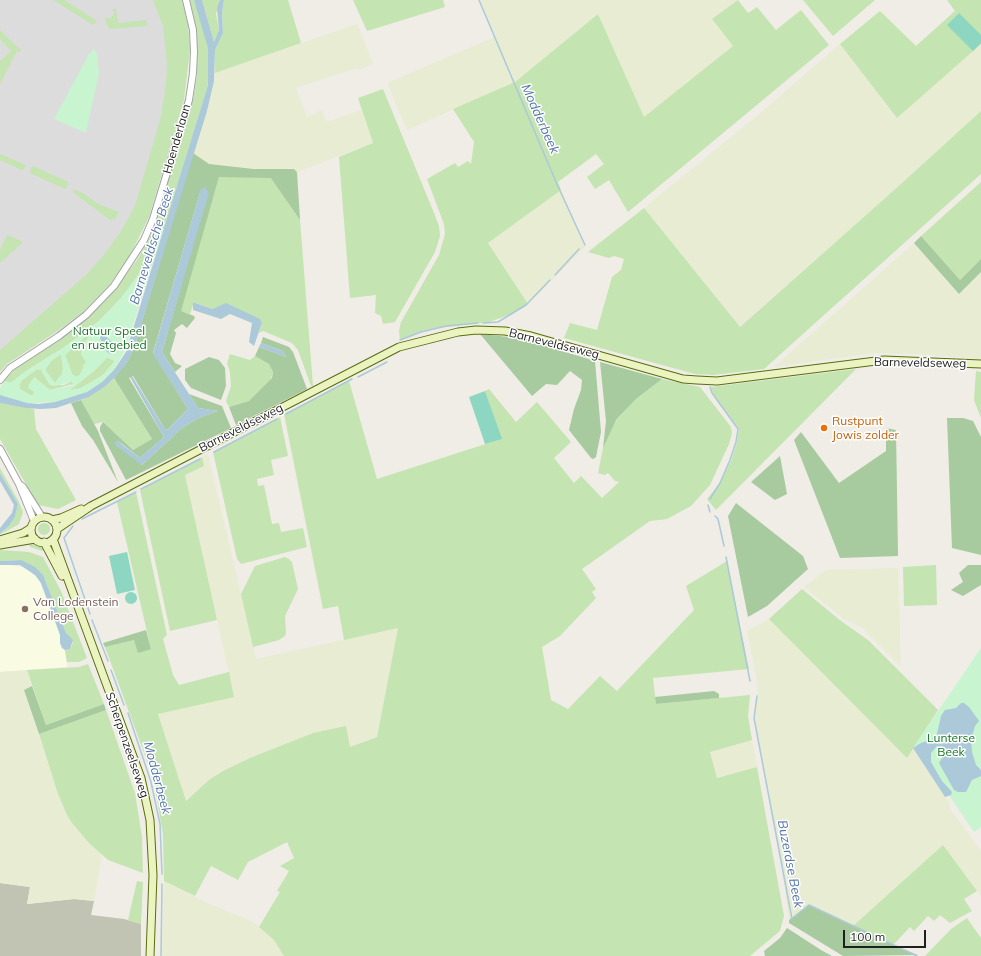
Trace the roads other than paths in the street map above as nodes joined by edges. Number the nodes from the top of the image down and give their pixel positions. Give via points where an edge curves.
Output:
1 (186, 0) edge
2 (981, 364) edge
3 (0, 380) edge
4 (0, 449) edge
5 (19, 484) junction
6 (91, 506) junction
7 (42, 517) junction
8 (52, 520) junction
9 (33, 524) junction
10 (57, 529) junction
11 (35, 539) junction
12 (0, 540) edge
13 (49, 542) junction
14 (0, 545) edge
15 (150, 956) edge

1 - 3 street, Hoenderlaan via 193,30 193,73 189,100 153,219 144,240 114,286 86,316 10,368
2 - 6 main road, Barneveldseweg via 884,360 717,381 697,380 683,379 531,336 505,331 458,332 399,347
4 - 5 street
5 - 7 street
5 - 9 street
6 - 8 main road, Barneveldseweg
6 - 10 main road, Barneveldseweg
7 - 8 main road
7 - 9 main road
8 - 10 main road
9 - 11 main road
9 - 12 main road via 23,533
10 - 13 main road
11 - 13 main road
11 - 14 main road
13 - 15 main road, Scherpenzeelseweg via 68,578 141,778 150,820 153,875

